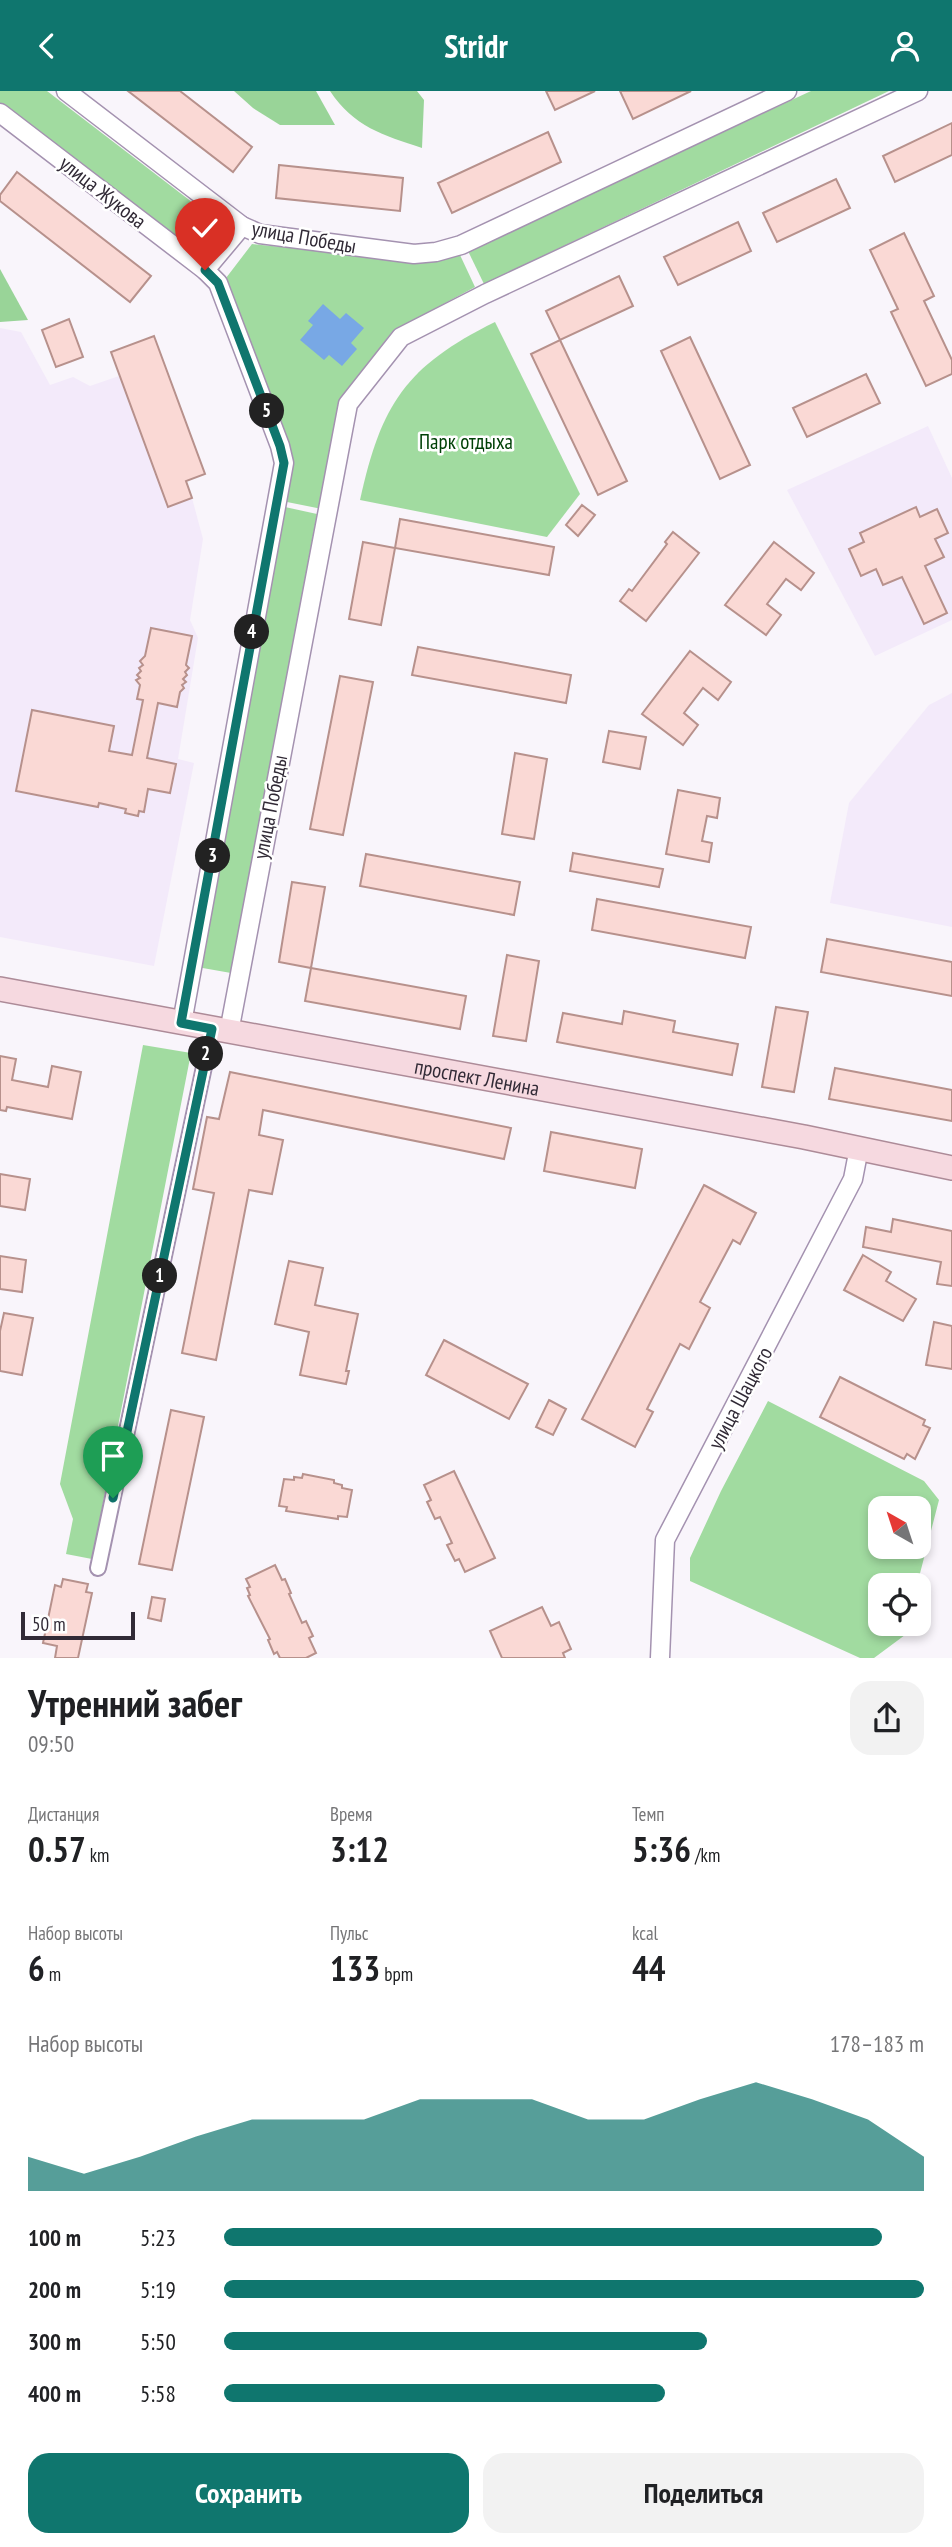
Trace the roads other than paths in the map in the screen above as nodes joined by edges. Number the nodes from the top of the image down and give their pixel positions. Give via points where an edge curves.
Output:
1 (66, 91) edge
2 (788, 91) edge
3 (918, 91) edge
4 (0, 113) edge
5 (242, 226) junction
6 (205, 270) junction
7 (0, 989) edge
8 (181, 1023) junction
9 (220, 1030) junction
10 (859, 1148) junction
11 (952, 1168) edge
12 (98, 1568) dead end
13 (660, 1658) edge

1 - 5 street
2 - 5 street, улица Победы via 461,245 436,252 414,254 260,234
3 - 9 street, улица Победы via 401,337 358,389 348,404
4 - 6 street, улица Жукова
5 - 6 street, улица Победы
6 - 8 street via 218,283 284,463
7 - 8 main road, проспект Ленина
8 - 9 main road, проспект Ленина
9 - 10 main road, проспект Ленина
9 - 12 street
10 - 11 main road, проспект Ленина
10 - 13 street, улица Шацкого via 853,1179 665,1541

